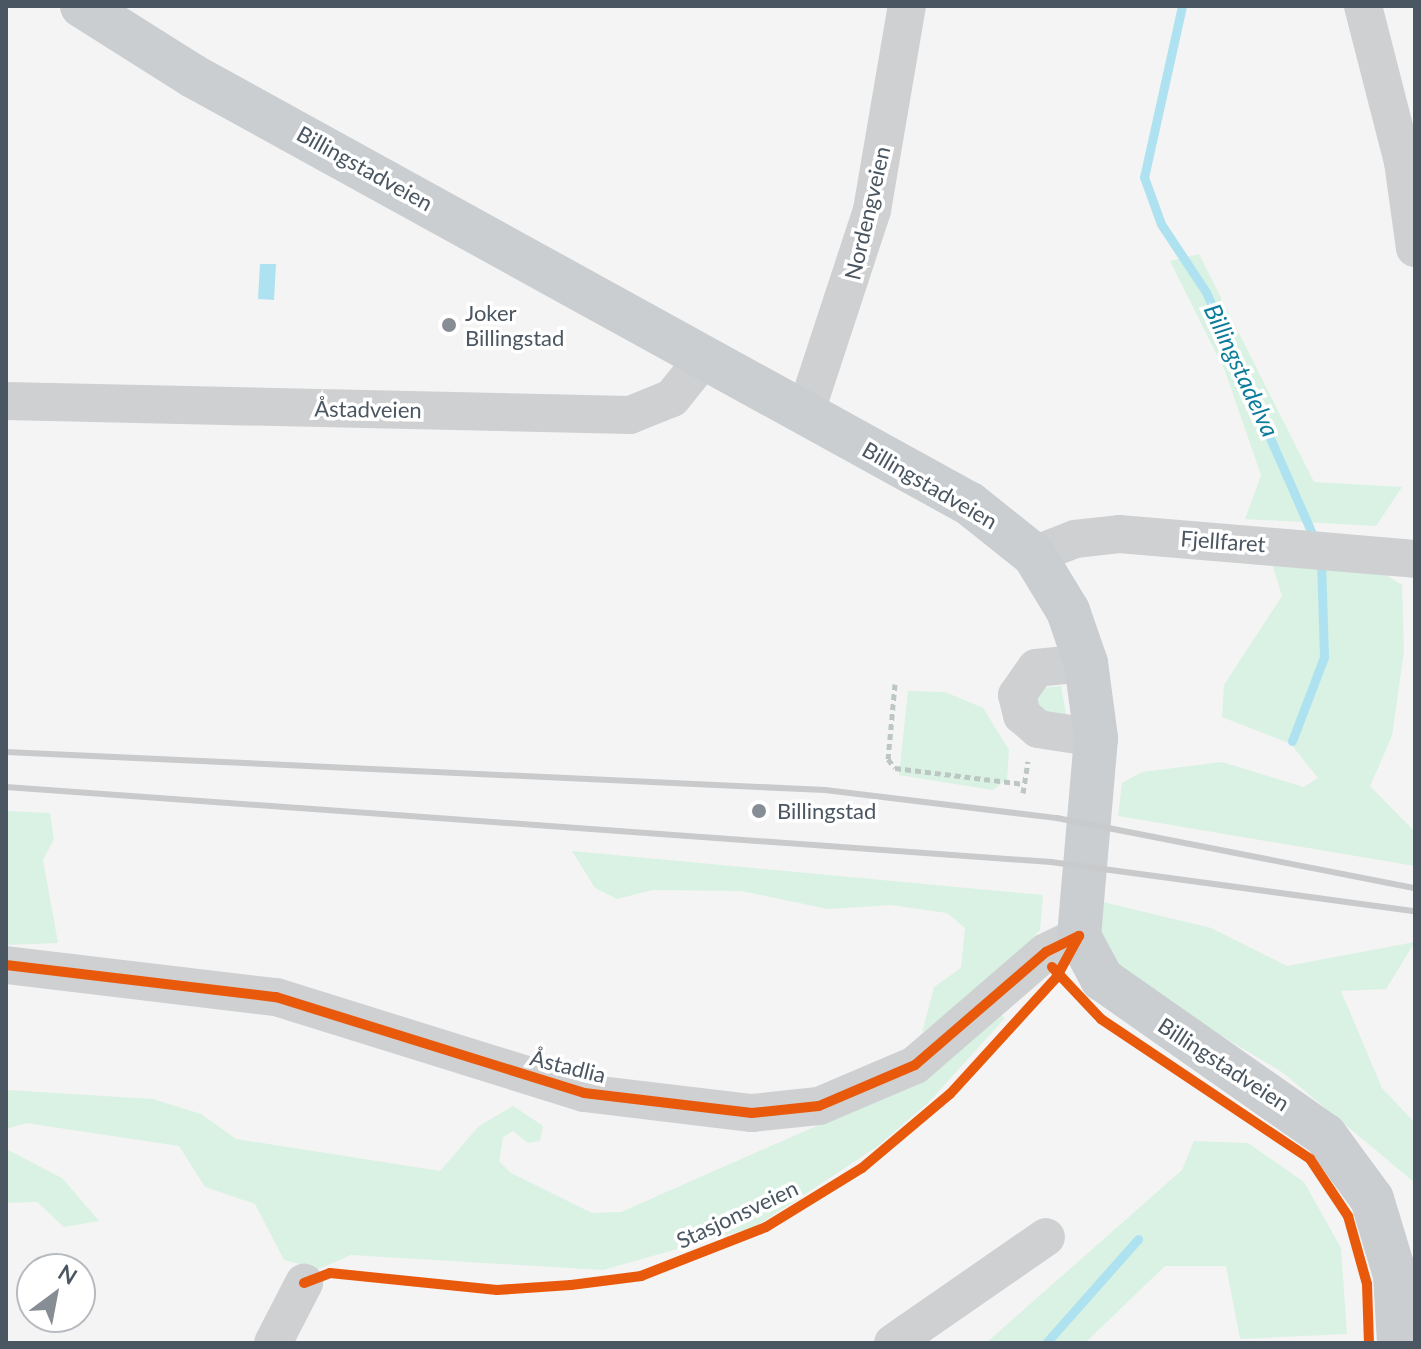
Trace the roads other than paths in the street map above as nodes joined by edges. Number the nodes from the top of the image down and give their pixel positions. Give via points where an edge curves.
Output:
1 (82, 6) edge
2 (907, 6) edge
3 (1363, 6) edge
4 (1415, 248) edge
5 (705, 357) junction
6 (6, 401) edge
7 (805, 414) junction
8 (1034, 555) junction
9 (1415, 559) edge
10 (1086, 663) junction
11 (1096, 738) junction
12 (1079, 936) junction
13 (6, 965) edge
14 (1046, 1237) dead end
15 (304, 1283) dead end
16 (273, 1343) edge
17 (893, 1343) edge
18 (1399, 1343) edge

1 - 5 main road, Billingstadveien via 193,76
2 - 7 street, Nordengveien via 872,210
3 - 4 street via 1403,162
5 - 6 street, Åstadveien via 672,398 630,415
5 - 7 main road, Billingstadveien
7 - 8 main road, Billingstadveien via 970,504
8 - 9 street, Fjellfaret via 1075,539 1119,534 1375,550
8 - 10 main road, Billingstadveien via 1068,611
10 - 11 main road, Billingstadveien
10 - 11 street via 1036,668 1017,695 1022,715 1038,729
11 - 12 main road, Billingstadveien
12 - 13 street, Åstadlia via 1046,952 915,1065 819,1106 752,1113 584,1093 264,995
12 - 18 main road, Billingstadveien via 1102,979 1325,1135 1372,1199 1395,1275
14 - 17 street
15 - 16 street

